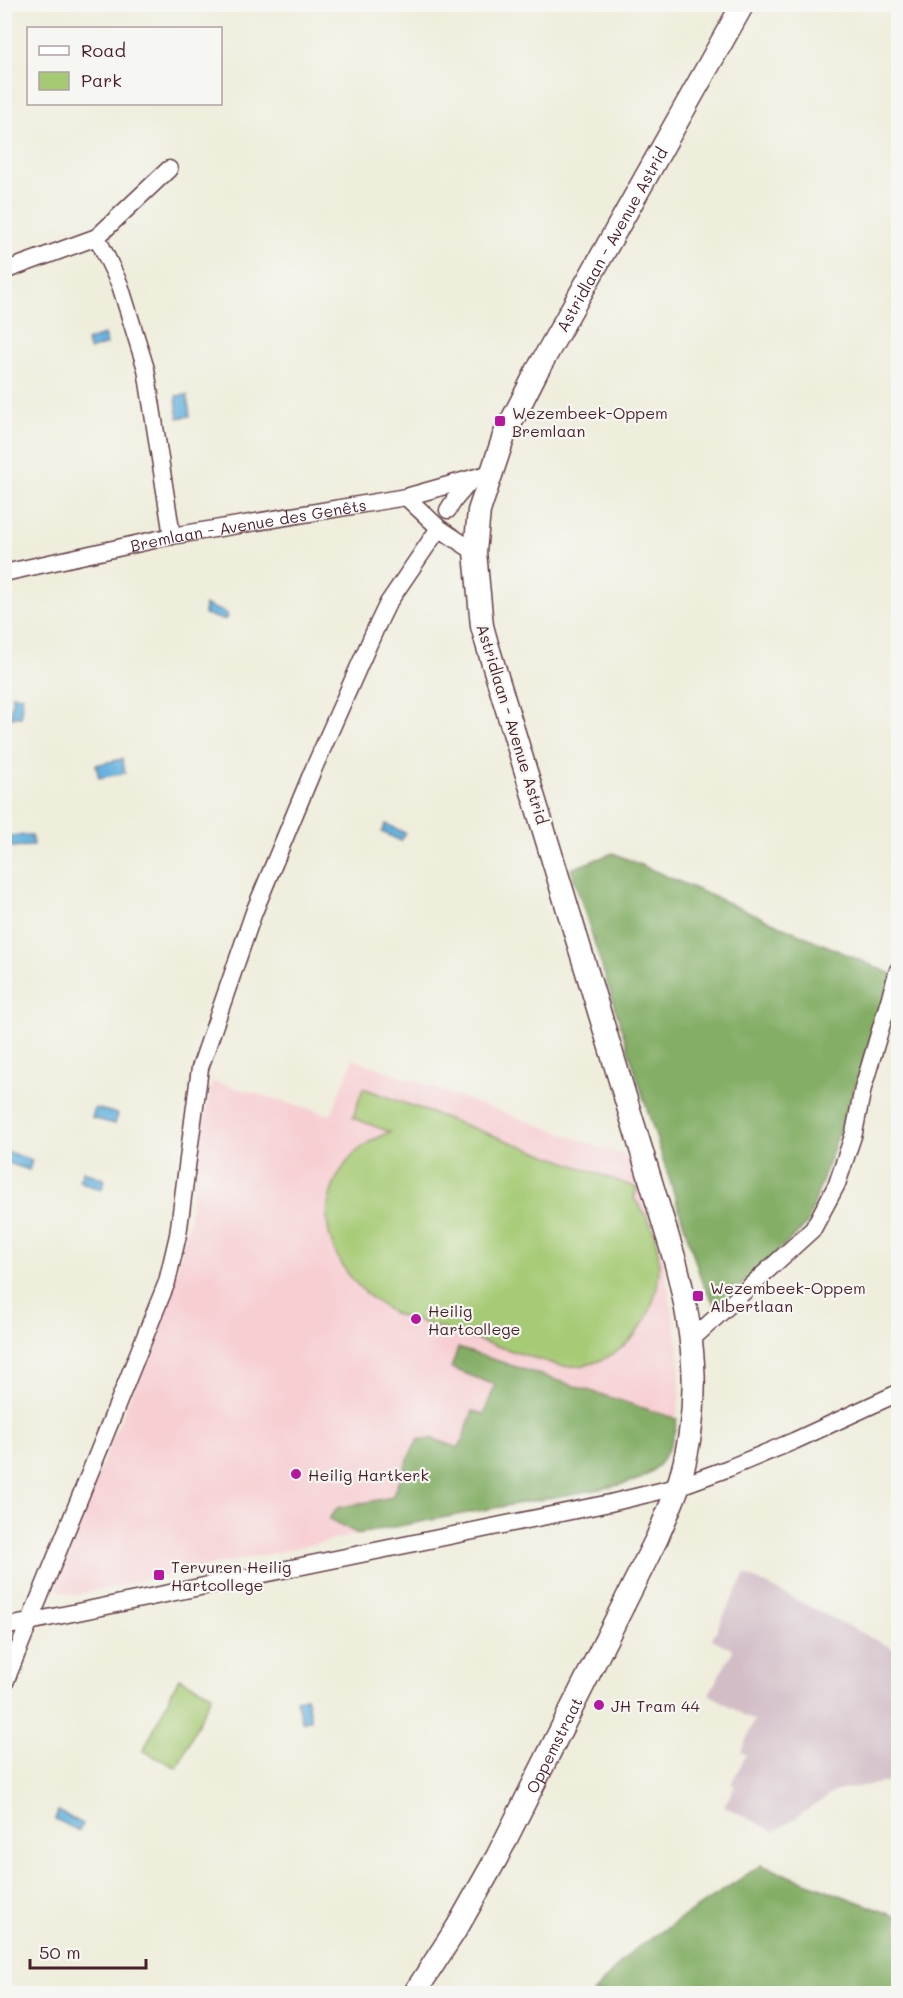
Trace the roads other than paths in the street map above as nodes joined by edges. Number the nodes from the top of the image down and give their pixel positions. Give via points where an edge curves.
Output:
1 (743, 4) edge
2 (169, 169) dead end
3 (97, 237) junction
4 (4, 272) edge
5 (482, 475) junction
6 (406, 497) junction
7 (448, 510) dead end
8 (439, 528) junction
9 (172, 536) junction
10 (475, 552) junction
11 (4, 573) edge
12 (898, 970) edge
13 (692, 1339) junction
14 (898, 1393) edge
15 (678, 1487) junction
16 (30, 1622) junction
17 (4, 1627) edge
18 (4, 1685) edge
19 (414, 1994) edge

1 - 5 street, Astridlaan - Avenue Astrid
2 - 3 street
3 - 4 street
3 - 9 street via 120,285 146,369
5 - 6 street, Bremlaan - Avenue des Genêts
5 - 7 street
5 - 10 street, Astridlaan - Avenue Astrid
6 - 8 street
6 - 9 street, Bremlaan - Avenue des Genêts
8 - 10 street
8 - 16 street via 388,603 254,912 200,1068 179,1225 167,1282
9 - 11 street, Bremlaan - Avenue des Genêts
10 - 13 street, Astridlaan - Avenue Astrid via 487,645 676,1264
12 - 13 street via 851,1143 837,1184 813,1228
13 - 15 street, Astridlaan - Avenue Astrid via 695,1377 690,1435
14 - 15 street via 794,1441
15 - 16 street
15 - 19 street, Oppemstraat via 652,1549 497,1857
16 - 17 street
16 - 18 street

